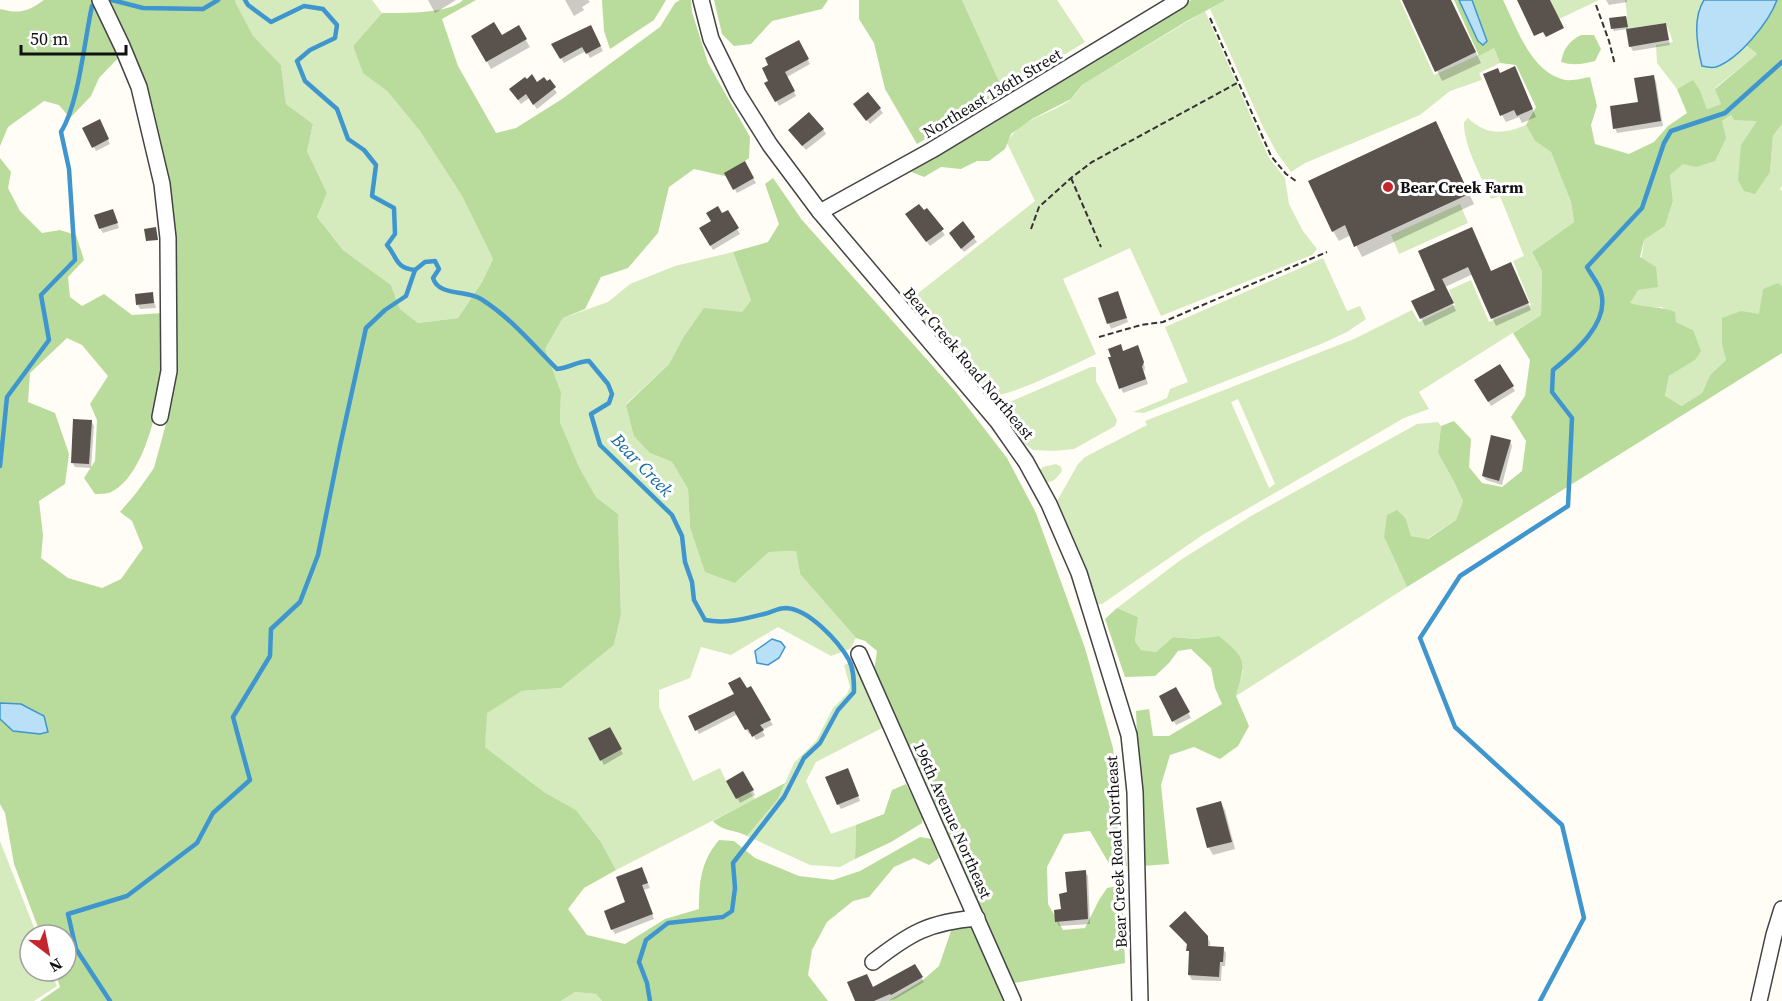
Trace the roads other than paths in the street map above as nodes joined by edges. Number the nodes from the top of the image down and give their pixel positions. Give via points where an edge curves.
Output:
1 (100, 0) edge
2 (700, 0) edge
3 (1180, 0) edge
4 (820, 212) junction
5 (160, 417) dead end
6 (859, 654) dead end
7 (1782, 909) edge
8 (977, 918) junction
9 (873, 962) dead end
10 (1013, 1001) edge
11 (1140, 1001) edge
12 (1759, 1001) edge

1 - 5 street via 139,87 162,184 168,238 169,371
2 - 4 street, Bear Creek Road Northeast via 711,39 738,94 770,146
3 - 4 street, Northeast 136th Street via 932,150
4 - 11 street, Bear Creek Road Northeast via 998,422 1044,494 1079,573 1129,735 1135,792
6 - 8 street, 196th Avenue Northeast
7 - 12 street
8 - 9 street via 931,925
8 - 10 street, 196th Avenue Northeast

